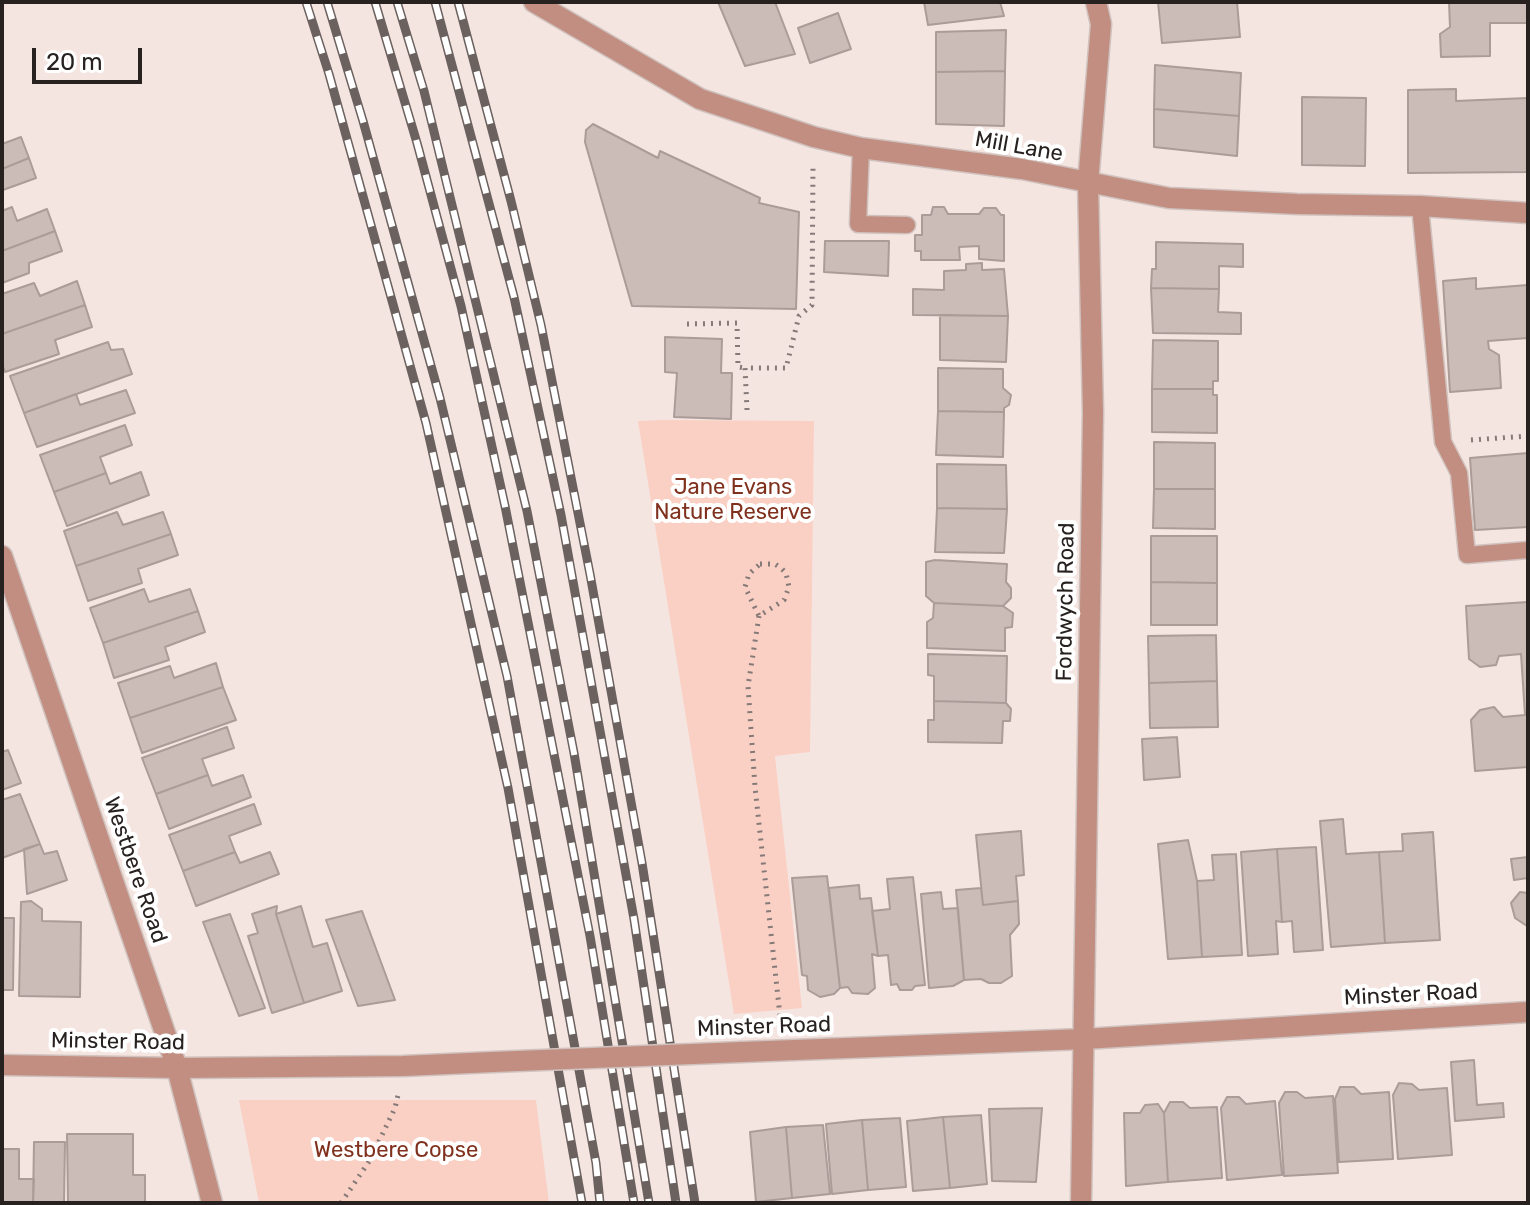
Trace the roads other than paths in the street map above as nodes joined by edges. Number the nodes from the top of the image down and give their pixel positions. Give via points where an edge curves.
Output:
1 (534, 2) edge
2 (1096, 2) edge
3 (861, 148) junction
4 (1088, 183) junction
5 (1420, 206) junction
6 (1528, 213) edge
7 (907, 225) dead end
8 (1528, 550) edge
9 (2, 556) edge
10 (1528, 1012) edge
11 (1084, 1039) junction
12 (2, 1065) edge
13 (177, 1068) junction
14 (212, 1203) edge
15 (1081, 1203) edge

1 - 3 street, Mill Lane via 700,99
2 - 4 street, Fordwych Road via 1101,24
3 - 4 street, Mill Lane
3 - 7 lane via 858,224
4 - 5 street, Mill Lane via 1169,198
4 - 11 street, Fordwych Road via 1093,413
5 - 6 street, Mill Lane
5 - 8 lane via 1443,442 1459,473 1467,555
9 - 13 street, Westbere Road
10 - 11 street, Minster Road
11 - 13 street, Minster Road, bridge via 403,1066
11 - 15 street, Fordwych Road
12 - 13 street, Minster Road
13 - 14 street, Westbere Road

